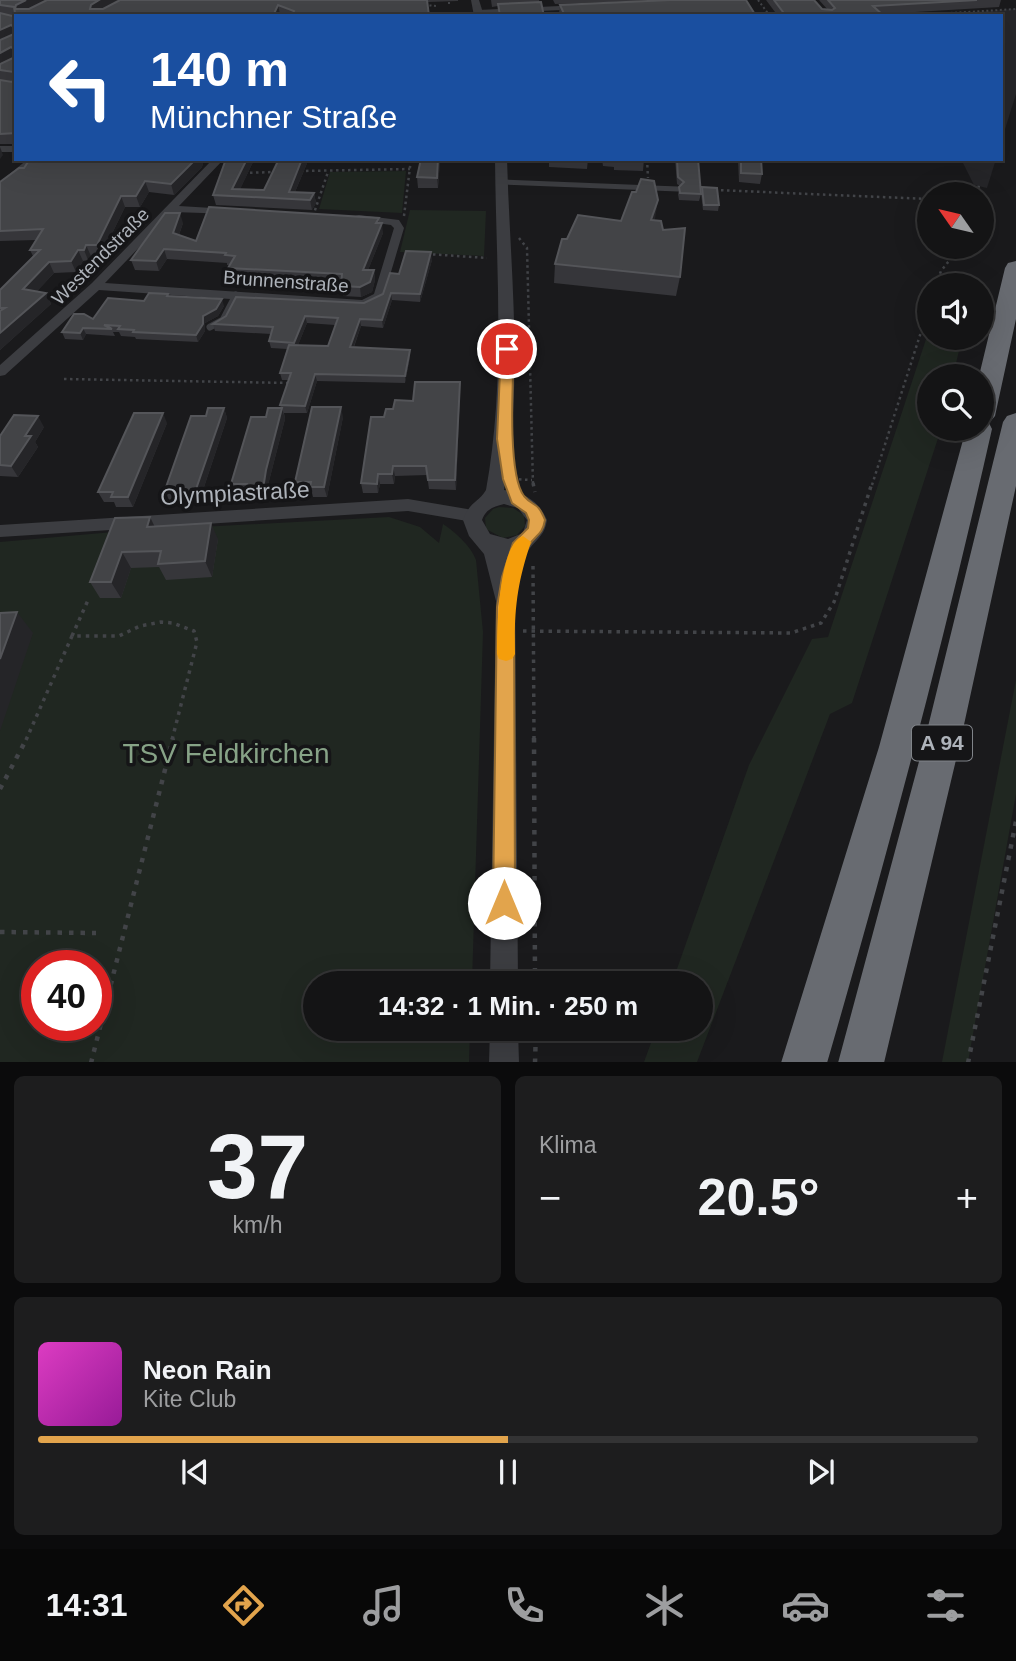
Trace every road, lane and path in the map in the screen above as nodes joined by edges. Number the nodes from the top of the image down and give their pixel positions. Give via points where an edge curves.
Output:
1 (475, 0) edge
2 (423, 5) edge
3 (436, 6) dead end
4 (940, 6) edge
5 (590, 7) edge
6 (1016, 9) edge
7 (949, 13) junction
8 (478, 14) edge
9 (933, 14) edge
10 (32, 161) edge
11 (217, 161) edge
12 (411, 161) edge
13 (501, 161) edge
14 (647, 161) edge
15 (410, 169) junction
16 (328, 171) junction
17 (272, 172) junction
18 (286, 172) edge
19 (300, 172) edge
20 (206, 173) junction
21 (502, 181) junction
22 (268, 182) edge
23 (0, 187) edge
24 (649, 187) junction
25 (678, 189) joint
26 (917, 199) edge
27 (172, 209) junction
28 (245, 213) edge
29 (313, 216) joint
30 (395, 222) junction
31 (527, 248) dead end
32 (391, 253) junction
33 (487, 258) dead end
34 (1016, 268) edge
35 (96, 286) junction
36 (236, 296) junction
37 (210, 327) edge
38 (917, 344) edge
39 (994, 364) edge
40 (0, 372) edge
41 (64, 379) dead end
42 (291, 383) edge
43 (1016, 422) edge
44 (504, 439) junction
45 (976, 441) edge
46 (532, 480) dead end
47 (490, 499) junction
48 (517, 499) junction
49 (473, 516) junction
50 (0, 531) edge
51 (487, 543) junction
52 (521, 543) junction
53 (532, 569) dead end
54 (89, 598) dead end
55 (505, 607) junction
56 (540, 631) dead end
57 (72, 636) junction
58 (0, 789) edge
59 (1016, 821) edge
60 (0, 932) edge
61 (96, 933) dead end
62 (504, 971) edge
63 (536, 971) edge
64 (504, 1041) edge
65 (535, 1041) edge
66 (90, 1062) edge
67 (503, 1062) edge
68 (534, 1062) edge
69 (804, 1062) edge
70 (861, 1062) edge
71 (968, 1062) edge

1 - 8 street
2 - 3 path
4 - 7 path
5 - 8 street
6 - 7 path
7 - 9 path
10 - 23 street
11 - 20 street, Westendstraße
12 - 15 path
13 - 21 street
14 - 24 path
15 - 16 path
15 - 30 path via 404,218
16 - 19 path
16 - 29 path
17 - 18 path
17 - 20 path
17 - 22 path
20 - 27 street, Westendstraße
21 - 24 lane
21 - 44 street via 508,329
24 - 25 lane
25 - 26 path
27 - 28 street
27 - 35 street, Westendstraße
29 - 30 street
30 - 32 street, Brunnenstraße via 399,228
31 - 46 path
32 - 33 path
32 - 36 street, Brunnenstraße via 379,296 364,304
34 - 39 highway
35 - 36 street, Brunnenstraße
35 - 40 street, Westendstraße
36 - 37 lane via 222,322
38 - 56 path via 834,602 821,623 791,633
41 - 42 path
43 - 70 highway, A 94 via 928,803
44 - 47 street
44 - 48 street
45 - 69 highway, A 94 via 878,818
47 - 48 street
47 - 49 street
48 - 52 street via 533,509 537,520 535,531
49 - 50 street, Olympiastraße via 408,505
49 - 51 street via 474,531
51 - 52 street via 503,547
51 - 55 street
52 - 55 street
53 - 63 path
54 - 57 path
55 - 62 street
57 - 58 path
57 - 66 path via 119,636 161,622 194,631 197,642
59 - 71 path
60 - 61 path
64 - 67 street
65 - 68 path

